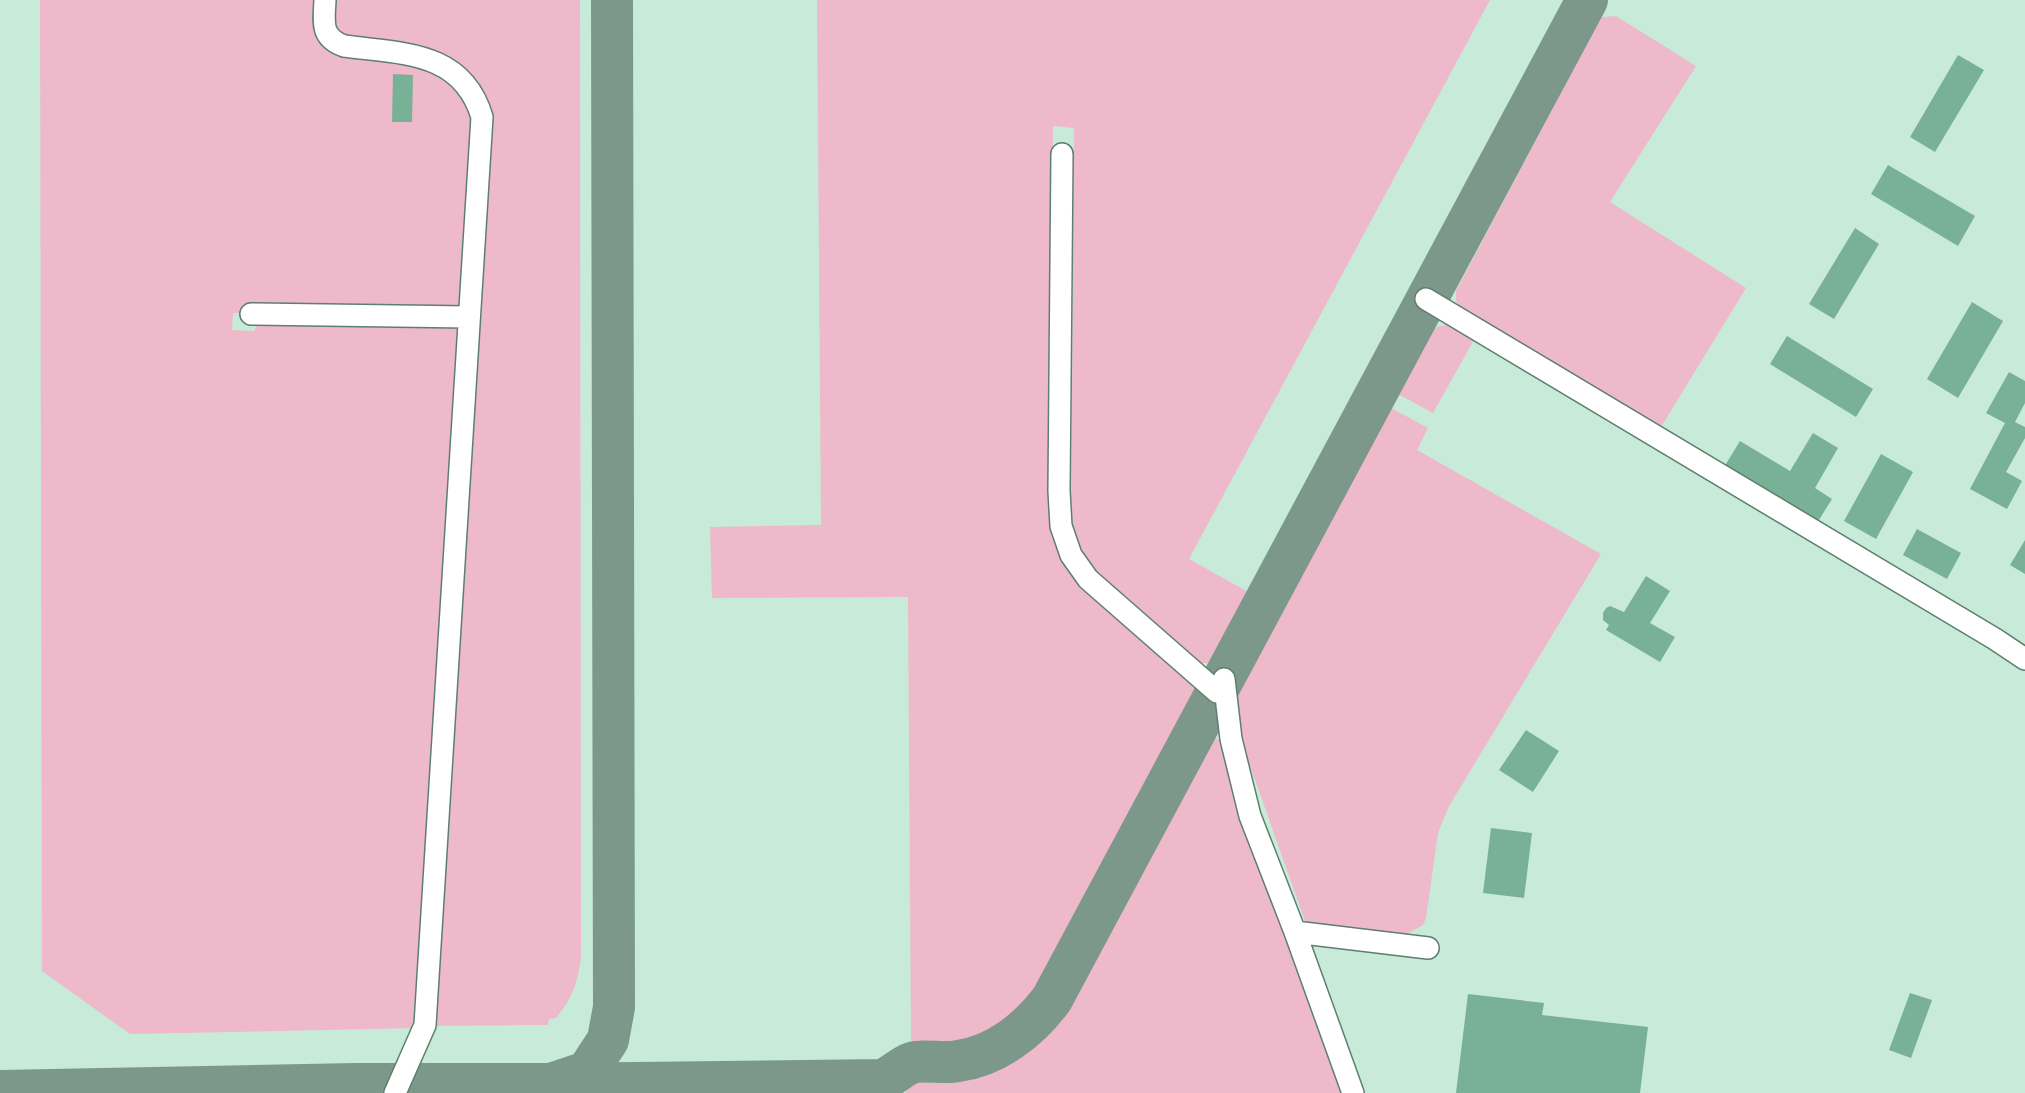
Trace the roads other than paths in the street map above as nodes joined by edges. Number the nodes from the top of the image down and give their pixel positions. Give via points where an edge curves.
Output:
1 (324, 0) edge
2 (1062, 154) dead end
3 (1426, 299) dead end
4 (250, 314) dead end
5 (468, 317) junction
6 (2025, 660) edge
7 (1295, 932) junction
8 (1428, 948) dead end
9 (395, 1093) edge
10 (1353, 1093) edge

1 - 5 lane via 325,31 336,43 430,60 459,76 475,96 482,117
2 - 7 lane via 1061,526 1071,555 1088,579 1220,686 1250,816
3 - 6 lane
4 - 5 lane
5 - 9 lane via 425,1025
7 - 8 lane
7 - 10 lane

